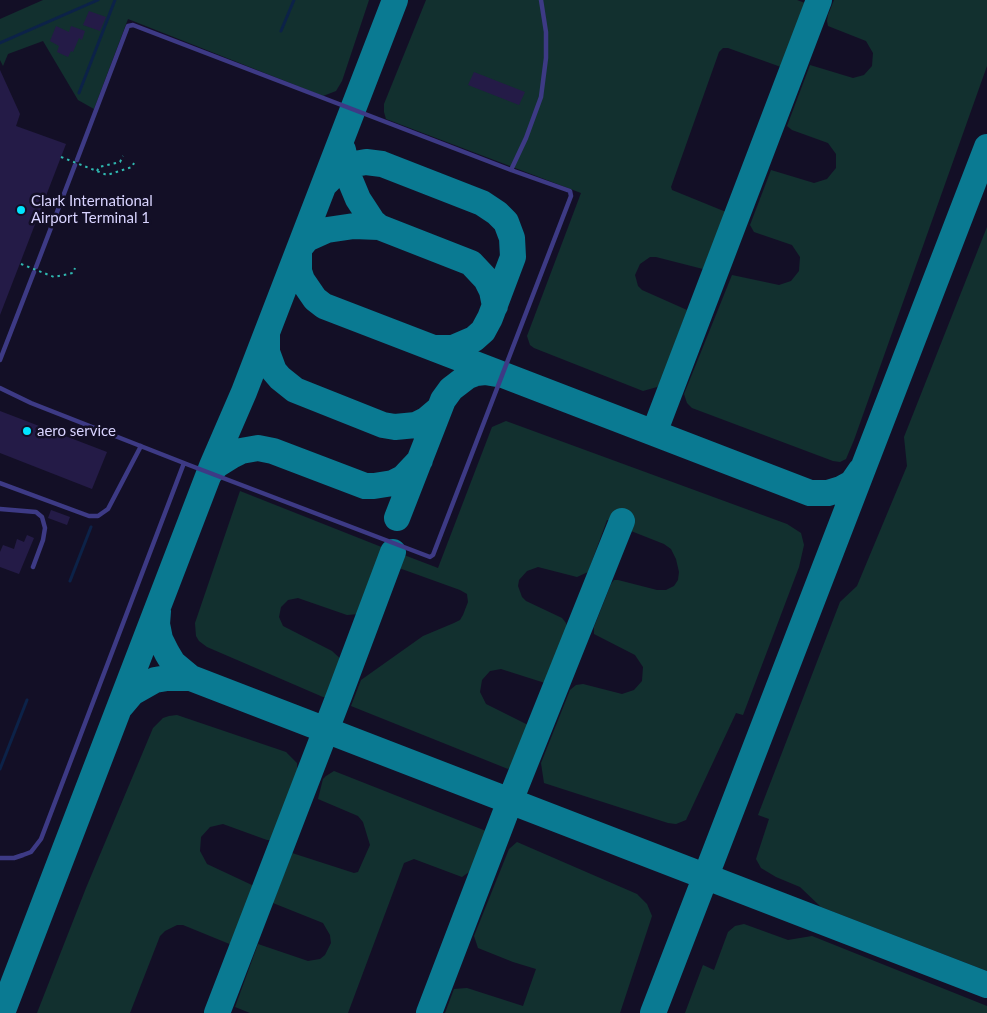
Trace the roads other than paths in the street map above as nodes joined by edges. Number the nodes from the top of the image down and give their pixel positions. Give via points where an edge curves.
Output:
1 (541, 0) edge
2 (511, 170) junction
3 (0, 360) edge
4 (0, 388) edge
5 (141, 446) junction
6 (184, 463) junction
7 (0, 483) edge
8 (0, 509) edge
9 (34, 567) dead end
10 (0, 858) edge

1 - 2 lane via 546,58 541,98
2 - 3 lane via 133,25 128,26
2 - 6 lane via 570,191 571,196 433,555 430,557
4 - 5 lane
5 - 6 lane
5 - 7 lane via 108,509 98,516 89,516
6 - 10 lane via 41,839 31,852 14,858
8 - 9 lane via 36,512 42,517 45,528

